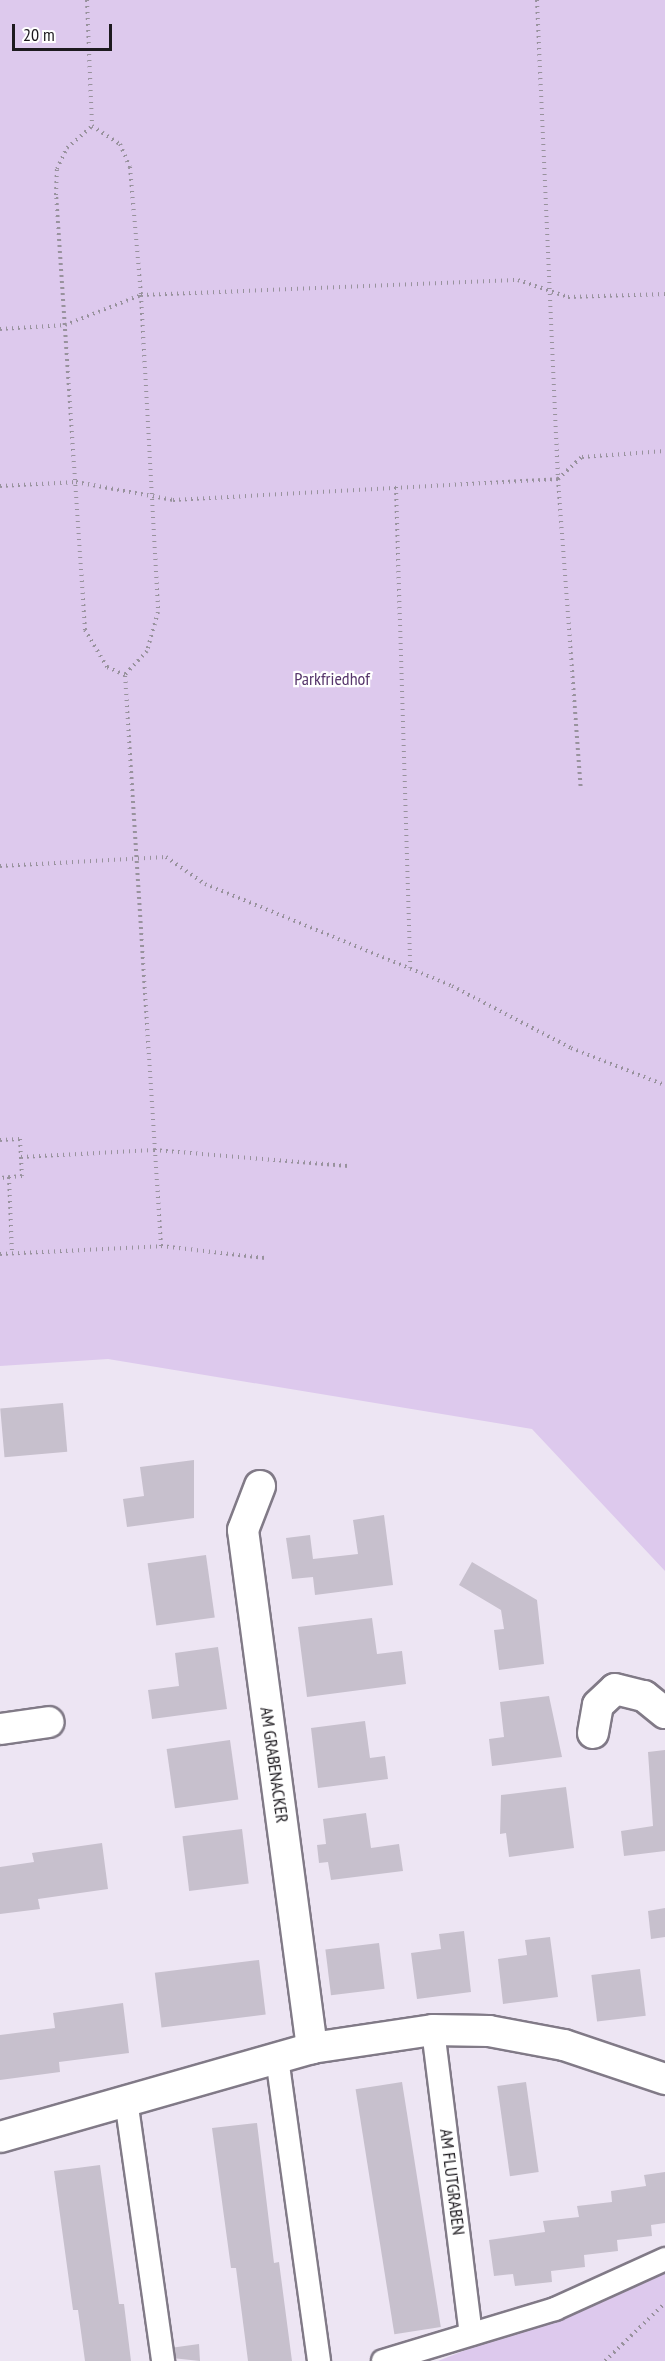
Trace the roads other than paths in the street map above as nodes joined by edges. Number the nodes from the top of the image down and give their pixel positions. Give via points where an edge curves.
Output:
1 (260, 1486) dead end
2 (665, 1713) edge
3 (49, 1722) dead end
4 (0, 1729) edge
5 (593, 1733) dead end
6 (433, 2030) junction
7 (312, 2048) junction
8 (277, 2058) junction
9 (665, 2079) edge
10 (126, 2100) junction
11 (0, 2137) edge
12 (665, 2259) edge
13 (471, 2334) junction
14 (163, 2361) edge
15 (319, 2361) edge
16 (383, 2361) edge

1 - 7 street, AM GRABENACKER via 243,1530
2 - 5 street via 644,1696 615,1689 598,1705
3 - 4 street
6 - 7 street
6 - 9 street via 489,2031 564,2045
6 - 13 street, AM FLUTGRABEN
7 - 8 street
8 - 10 street
8 - 15 street
10 - 11 street
10 - 14 street
12 - 13 street via 555,2309
13 - 16 street

